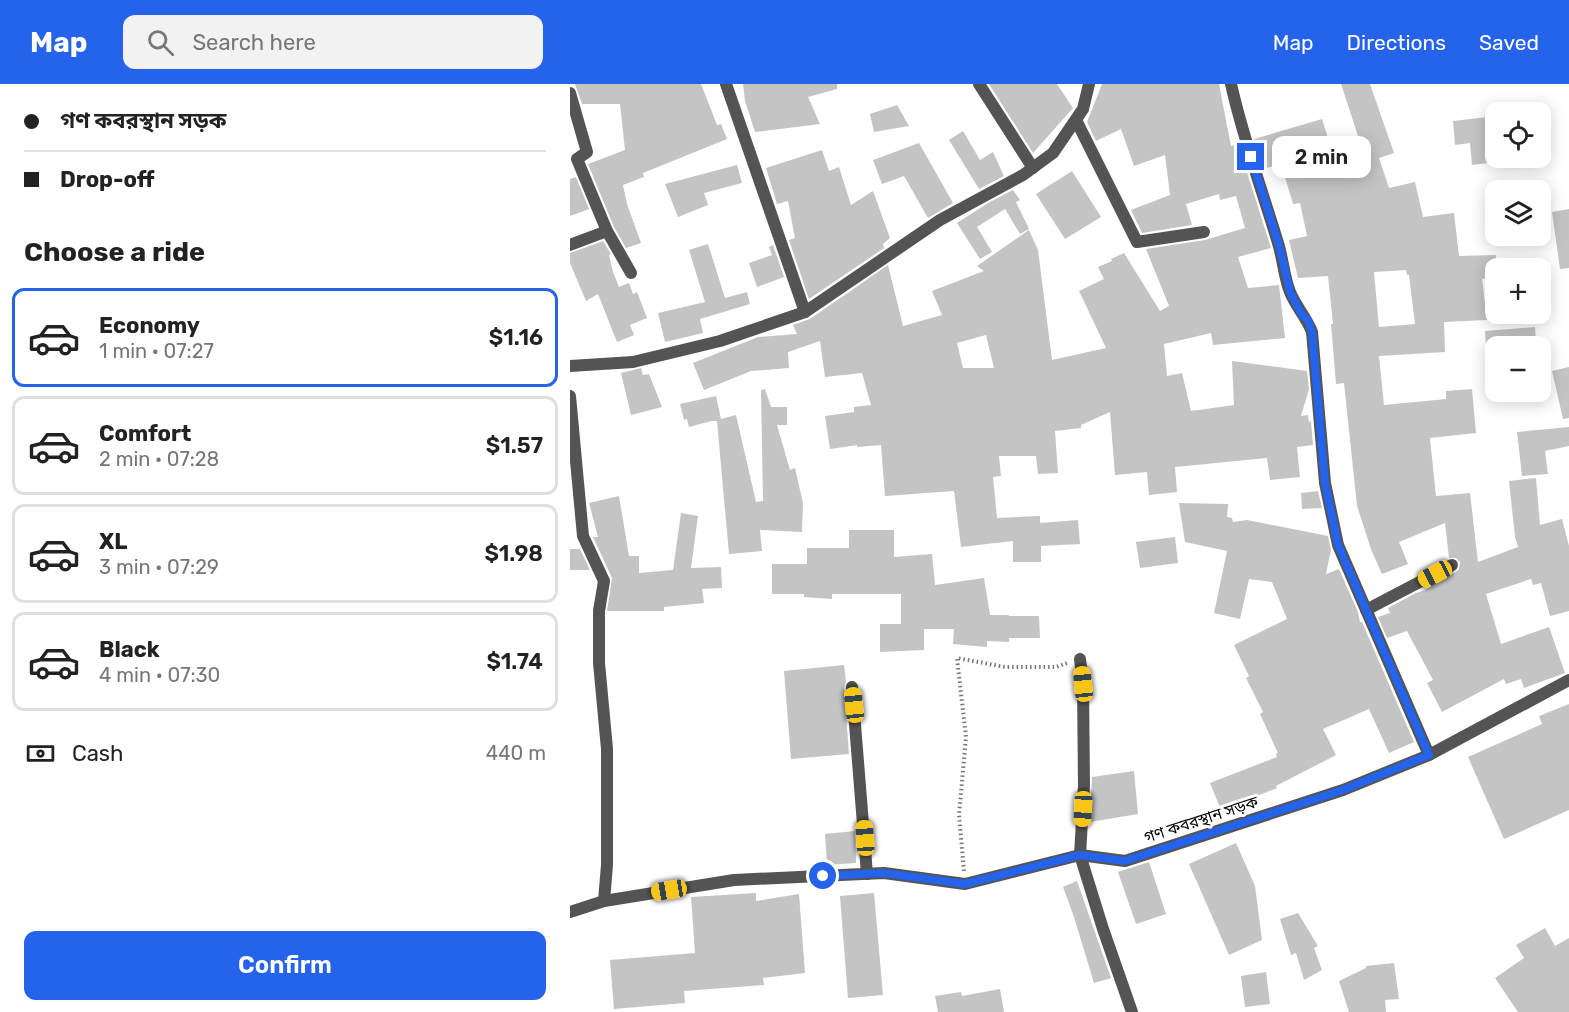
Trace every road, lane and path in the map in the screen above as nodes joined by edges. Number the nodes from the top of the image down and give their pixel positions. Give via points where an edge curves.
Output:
1 (726, 84) edge
2 (979, 84) edge
3 (1089, 84) edge
4 (1231, 84) edge
5 (570, 93) edge
6 (1076, 120) junction
7 (1033, 168) junction
8 (608, 231) junction
9 (1204, 232) dead end
10 (570, 245) edge
11 (631, 273) dead end
12 (805, 312) junction
13 (570, 366) edge
14 (570, 396) edge
15 (1452, 565) dead end
16 (1366, 610) junction
17 (1080, 659) joint
18 (1569, 680) edge
19 (852, 687) dead end
20 (1429, 755) junction
21 (1080, 855) junction
22 (867, 874) junction
23 (965, 884) junction
24 (604, 901) junction
25 (570, 912) edge
26 (1132, 1012) edge

1 - 12 street
2 - 7 street
3 - 6 street
4 - 16 street via 1290,292 1312,332 1325,483 1338,545
5 - 8 street via 586,152 577,159
6 - 7 street via 1053,153
6 - 9 street via 1137,242
7 - 12 street via 940,220
8 - 10 street
8 - 11 street
12 - 13 street via 720,341 633,362
14 - 24 street via 583,536 604,581 598,611 607,749
15 - 16 street
16 - 20 street
17 - 21 street via 1084,775
17 - 23 path via 1056,667 1005,667 957,658 966,737 959,815
18 - 20 street, গণ কবরস্থান সড়ক
19 - 22 street
20 - 21 street, গণ কবরস্থান সড়ক via 1343,790 1125,861
21 - 23 street, গণ কবরস্থান সড়ক
21 - 26 street
22 - 23 street, গণ কবরস্থান সড়ক
22 - 24 street, গণ কবরস্থান সড়ক via 734,880
24 - 25 street, গণ কবরস্থান সড়ক

